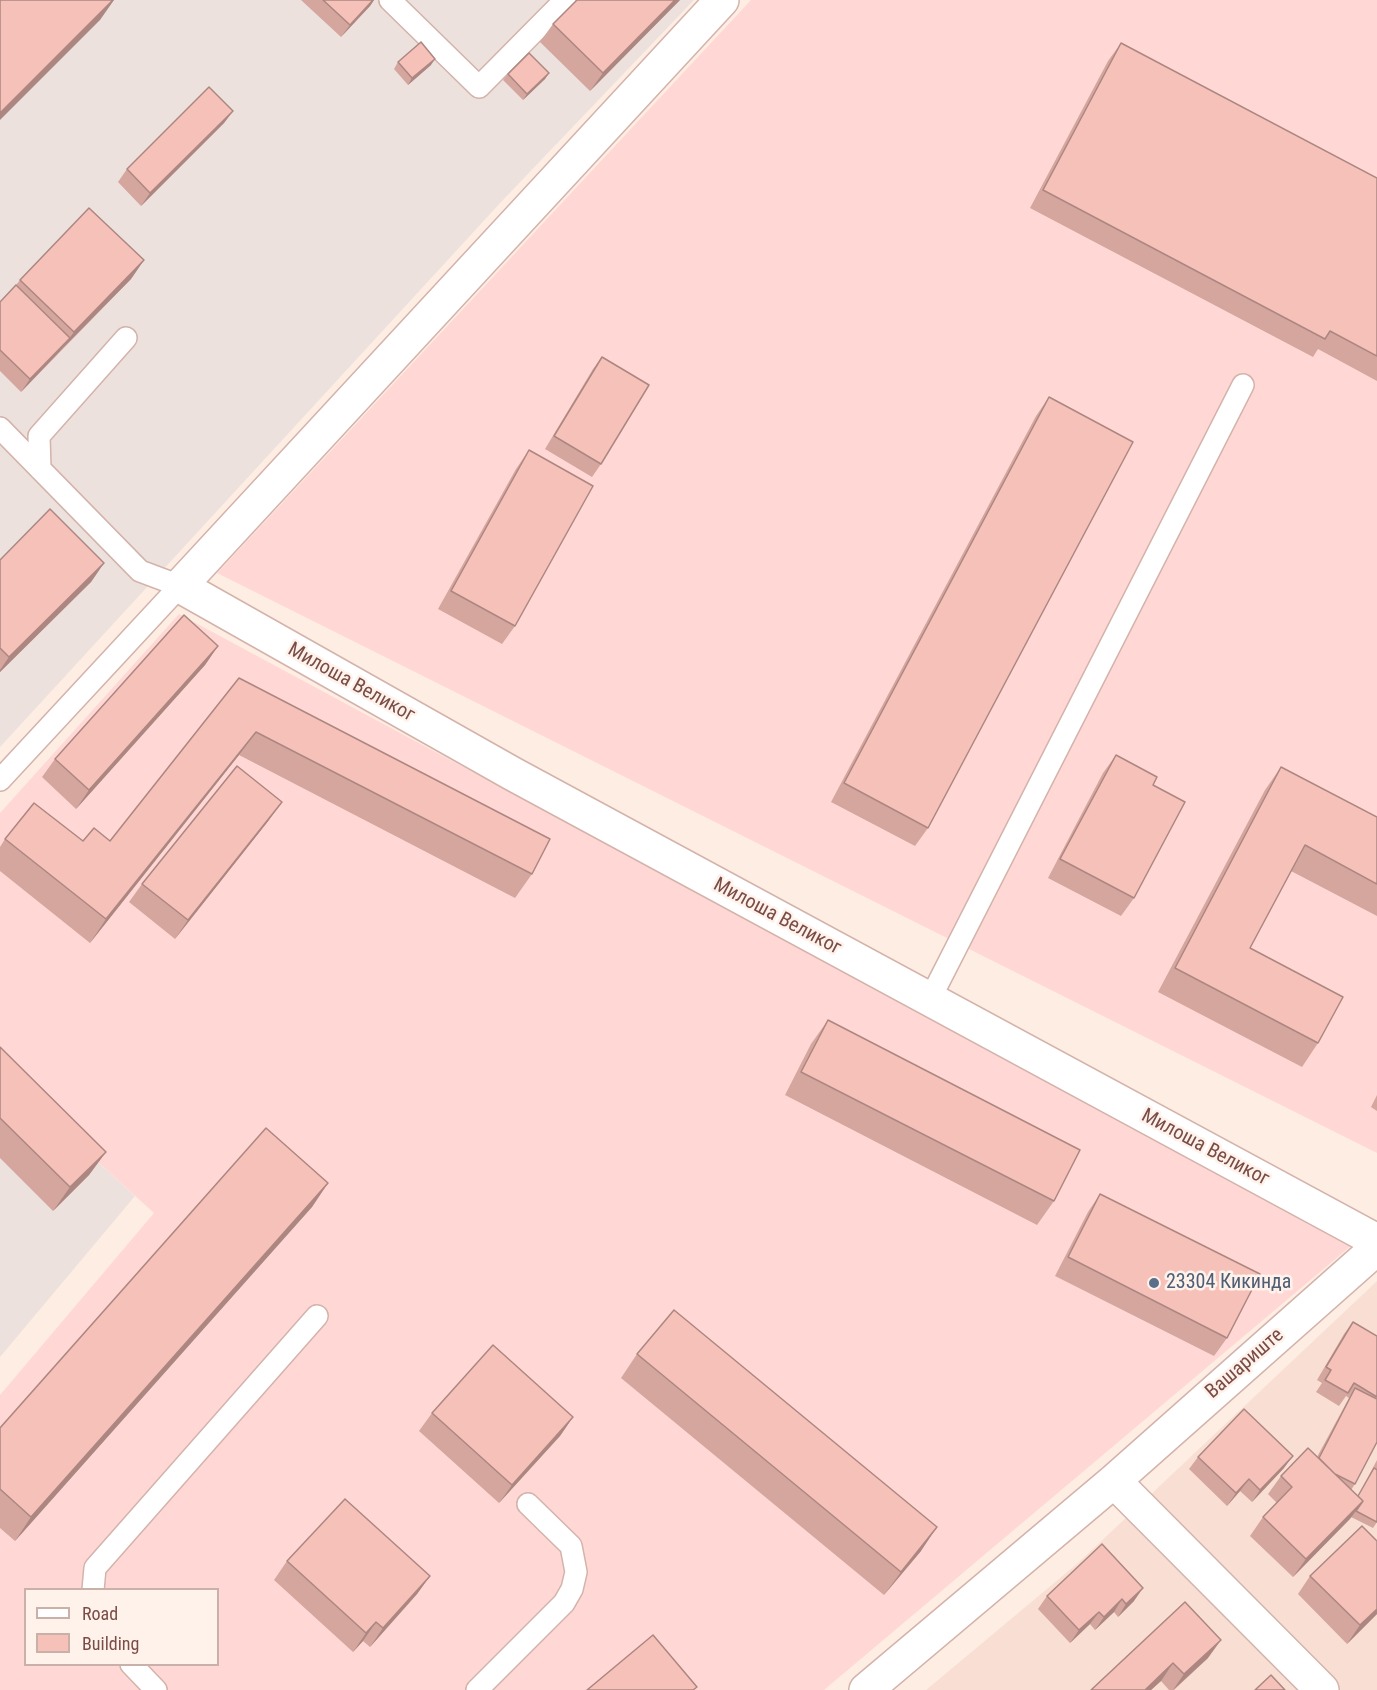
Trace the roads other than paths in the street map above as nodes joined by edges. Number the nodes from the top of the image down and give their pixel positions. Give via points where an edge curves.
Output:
1 (390, 0) edge
2 (565, 0) edge
3 (722, 0) edge
4 (126, 338) dead end
5 (1243, 385) dead end
6 (0, 428) edge
7 (40, 469) junction
8 (180, 586) junction
9 (0, 780) edge
10 (930, 999) junction
11 (1377, 1241) edge
12 (1377, 1248) edge
13 (317, 1316) dead end
14 (1114, 1480) junction
15 (528, 1504) dead end
16 (93, 1588) edge
17 (132, 1666) edge
18 (156, 1690) edge
19 (477, 1690) edge
20 (866, 1690) edge
21 (1322, 1690) edge

1 - 2 lane via 479,87
3 - 8 street
4 - 7 lane via 39,436
5 - 10 lane
6 - 7 lane
7 - 8 lane via 140,572
8 - 9 lane
8 - 10 street, Милоша Великог via 513,774
10 - 11 street, Милоша Великог
12 - 14 street, Вашариште
13 - 16 lane via 95,1568
14 - 20 street, Вашариште
14 - 21 street
15 - 19 lane via 571,1546 576,1572 572,1589 564,1603
17 - 18 lane

